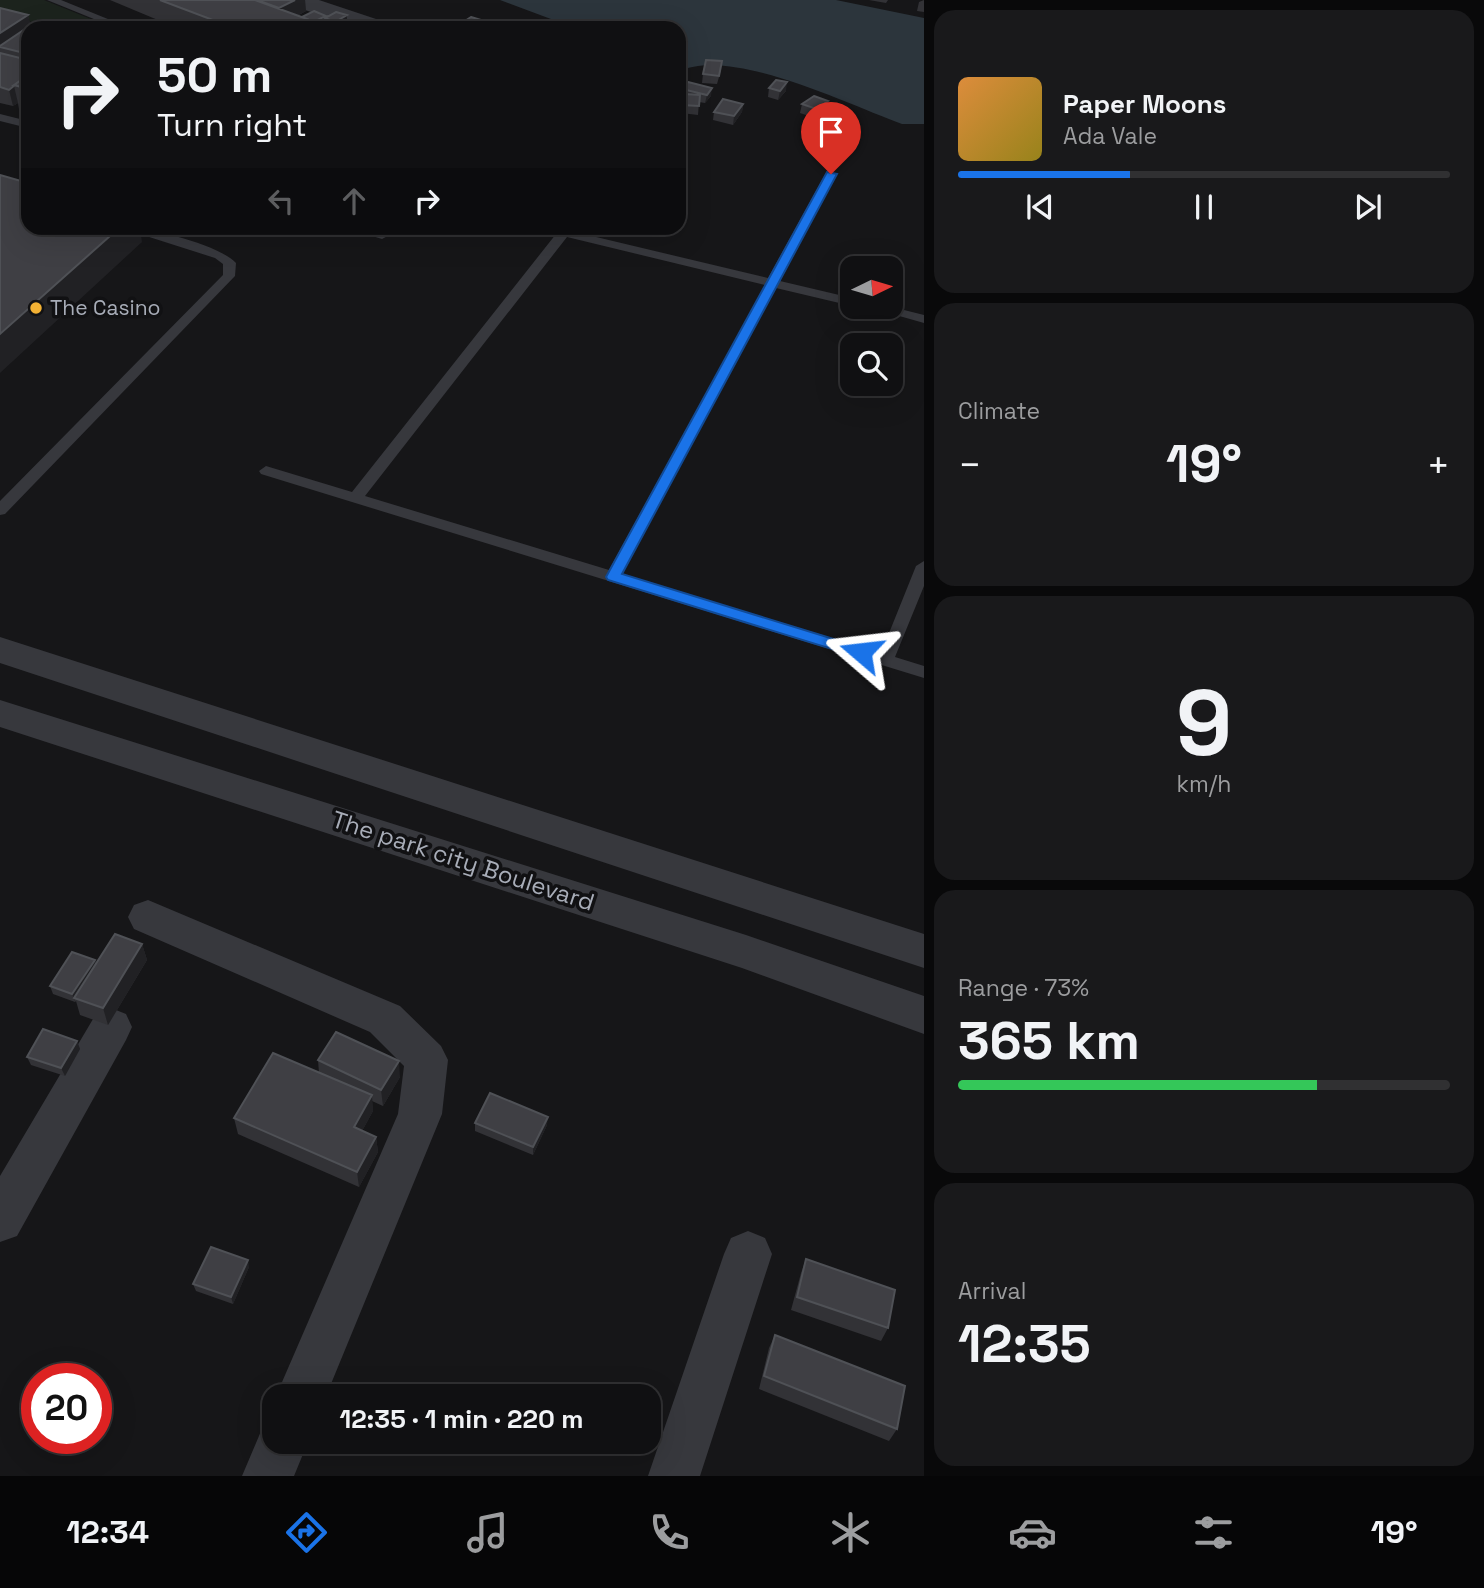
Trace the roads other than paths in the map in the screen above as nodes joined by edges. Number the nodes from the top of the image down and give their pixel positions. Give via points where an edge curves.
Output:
1 (52, 0) edge
2 (298, 0) edge
3 (107, 21) edge
4 (360, 21) edge
5 (0, 117) edge
6 (21, 123) edge
7 (831, 174) dead end
8 (151, 235) edge
9 (561, 235) edge
10 (585, 235) edge
11 (771, 282) junction
12 (840, 299) edge
13 (903, 314) edge
14 (924, 319) edge
15 (267, 471) dead end
16 (355, 498) junction
17 (0, 510) edge
18 (924, 566) edge
19 (613, 577) junction
20 (0, 650) edge
21 (886, 660) junction
22 (924, 672) edge
23 (0, 713) edge
24 (148, 917) dead end
25 (924, 951) edge
26 (924, 1015) edge
27 (111, 1027) dead end
28 (0, 1220) edge
29 (748, 1254) dead end
30 (306, 1384) edge
31 (277, 1454) edge
32 (268, 1476) edge
33 (674, 1476) edge

1 - 3 lane
2 - 4 street
5 - 6 lane
7 - 11 lane
8 - 17 lane via 220,255 230,263 229,276
9 - 16 lane
10 - 11 lane
11 - 12 lane
11 - 19 lane
13 - 14 lane
15 - 16 lane
16 - 19 lane
18 - 21 lane
19 - 21 lane
20 - 25 street
21 - 22 lane
23 - 26 street, The park city Boulevard via 746,952
24 - 30 street via 385,1019 426,1060 420,1114
27 - 28 street
29 - 33 street
31 - 32 street

